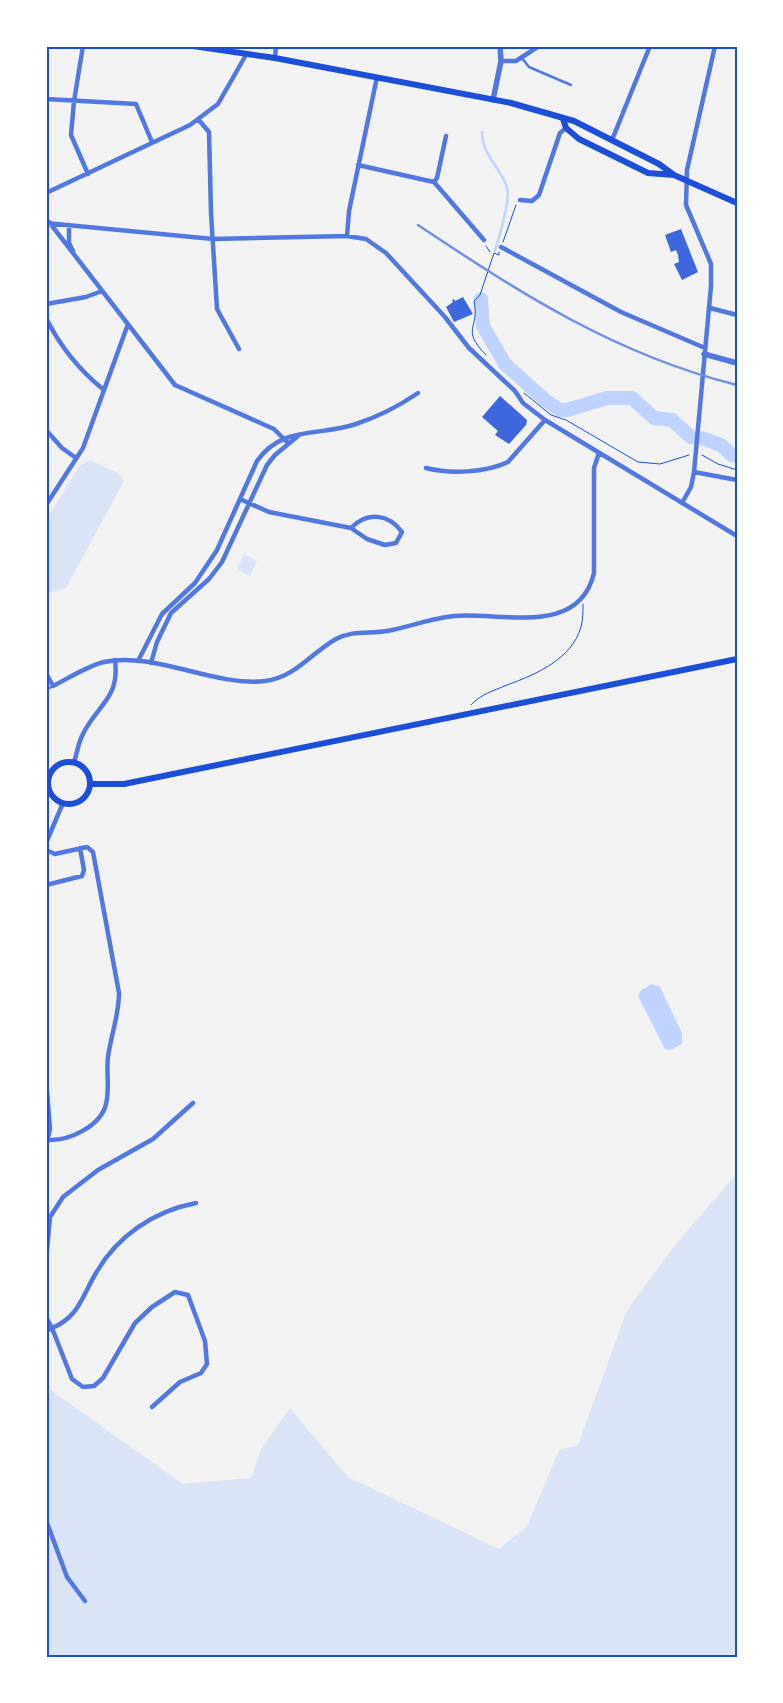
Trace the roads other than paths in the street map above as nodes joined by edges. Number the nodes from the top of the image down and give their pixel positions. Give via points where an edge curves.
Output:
1 (83, 46) edge
2 (193, 46) edge
3 (276, 46) edge
4 (500, 46) edge
5 (539, 46) edge
6 (650, 46) edge
7 (715, 46) edge
8 (247, 53) junction
9 (275, 58) junction
10 (522, 58) junction
11 (501, 61) junction
12 (377, 77) junction
13 (571, 85) dead end
14 (46, 99) edge
15 (493, 100) junction
16 (74, 101) junction
17 (198, 119) junction
18 (563, 119) junction
19 (566, 128) junction
20 (446, 136) dead end
21 (612, 140) junction
22 (152, 142) junction
23 (358, 165) junction
24 (88, 174) junction
25 (674, 175) junction
26 (687, 179) junction
27 (434, 182) junction
28 (46, 193) edge
29 (520, 200) road end
30 (737, 203) edge
31 (47, 222) edge
32 (69, 225) junction
33 (348, 236) junction
34 (214, 239) junction
35 (484, 240) road end
36 (501, 247) road end
37 (76, 258) junction
38 (102, 291) junction
39 (46, 304) edge
40 (710, 308) junction
41 (737, 315) edge
42 (46, 318) edge
43 (128, 324) junction
44 (239, 349) dead end
45 (704, 351) junction
46 (737, 363) edge
47 (104, 390) junction
48 (418, 393) dead end
49 (545, 420) junction
50 (46, 430) edge
51 (300, 435) junction
52 (284, 437) junction
53 (288, 443) junction
54 (599, 453) junction
55 (76, 458) junction
56 (426, 468) dead end
57 (694, 472) junction
58 (737, 480) edge
59 (240, 499) junction
60 (682, 503) junction
61 (250, 504) junction
62 (46, 505) edge
63 (351, 528) junction
64 (737, 536) edge
65 (737, 659) edge
66 (115, 660) junction
67 (138, 661) junction
68 (151, 663) junction
69 (46, 673) edge
70 (53, 686) junction
71 (46, 690) edge
72 (74, 762) junction
73 (47, 778) edge
74 (90, 784) junction
75 (63, 803) junction
76 (46, 843) edge
77 (80, 848) junction
78 (46, 850) edge
79 (46, 885) edge
80 (46, 1079) edge
81 (192, 1103) dead end
82 (47, 1143) edge
83 (196, 1203) dead end
84 (46, 1261) edge
85 (46, 1317) edge
86 (52, 1328) junction
87 (46, 1331) edge
88 (152, 1407) dead end
89 (46, 1520) edge
90 (85, 1602) dead end

1 - 16 street
2 - 8 main road
3 - 9 street
4 - 11 street
5 - 10 street
6 - 21 street
7 - 26 street
8 - 9 main road
8 - 17 street via 218,104
9 - 12 main road
10 - 11 street
10 - 13 lane via 529,67
11 - 15 street
12 - 15 main road
12 - 23 street
14 - 16 street
15 - 18 main road
16 - 22 street via 136,104
16 - 24 street via 71,135
17 - 22 street via 190,126
17 - 34 street via 209,132
18 - 19 main road
18 - 21 main road
19 - 25 main road via 580,139 648,173
19 - 29 street via 560,133 544,185 536,199
20 - 27 street
21 - 25 main road
22 - 24 street
23 - 27 street
23 - 33 street
24 - 28 street
25 - 26 main road
26 - 30 main road
26 - 40 street via 686,205 711,264
27 - 35 street
31 - 32 street
31 - 37 street
32 - 34 street
32 - 37 street via 70,243
33 - 34 street
33 - 49 street via 366,239 386,254 445,317 469,348 515,391 523,403
34 - 44 street via 217,309
36 - 45 street via 621,312
37 - 38 street
38 - 39 street
38 - 43 street
40 - 41 street
40 - 45 street
42 - 47 street via 57,339 87,376
43 - 47 street
43 - 52 street via 175,385 274,429
45 - 46 street
45 - 57 street
47 - 55 street via 83,448
48 - 51 street via 387,412 354,425
49 - 54 street
49 - 56 street via 502,465 442,472
50 - 55 street
51 - 52 street
51 - 53 street
52 - 53 street
52 - 59 street via 267,447 257,461
53 - 61 street via 267,465
54 - 60 street
54 - 68 street via 594,468 594,573 591,587 572,609 551,616 453,616 385,631 353,632 335,640 296,670 263,681 228,679
55 - 62 street
57 - 58 street
57 - 60 street
59 - 61 street
59 - 67 street via 203,573 162,614
60 - 64 street
61 - 63 street via 269,512
61 - 68 street via 222,562 209,579 171,613
63 - 63 street via 366,539 385,545 396,543 402,532 395,522 386,517 366,517
65 - 74 main road via 124,784
66 - 67 street
66 - 70 street via 102,662
66 - 72 street via 117,676 110,695 82,735
67 - 68 street
69 - 70 street
70 - 71 lane
72 - 73 main road via 60,764
72 - 74 main road via 86,770
73 - 75 main road via 52,795
74 - 75 main road via 88,793 81,800
75 - 76 street
77 - 78 street via 55,854
77 - 79 street via 82,876
77 - 82 street via 87,847 93,852 119,993 119,1010 108,1060 104,1110 92,1124 75,1135
80 - 82 street via 50,1129
81 - 84 street via 153,1139 98,1170 62,1197 50,1217
83 - 86 street via 166,1212 127,1235 102,1263 72,1316
85 - 86 street
86 - 87 street
86 - 88 street via 72,1380 88,1388 103,1378 126,1336 142,1316 176,1292 188,1295 205,1341 207,1364 201,1373 180,1382
89 - 90 street via 67,1577

